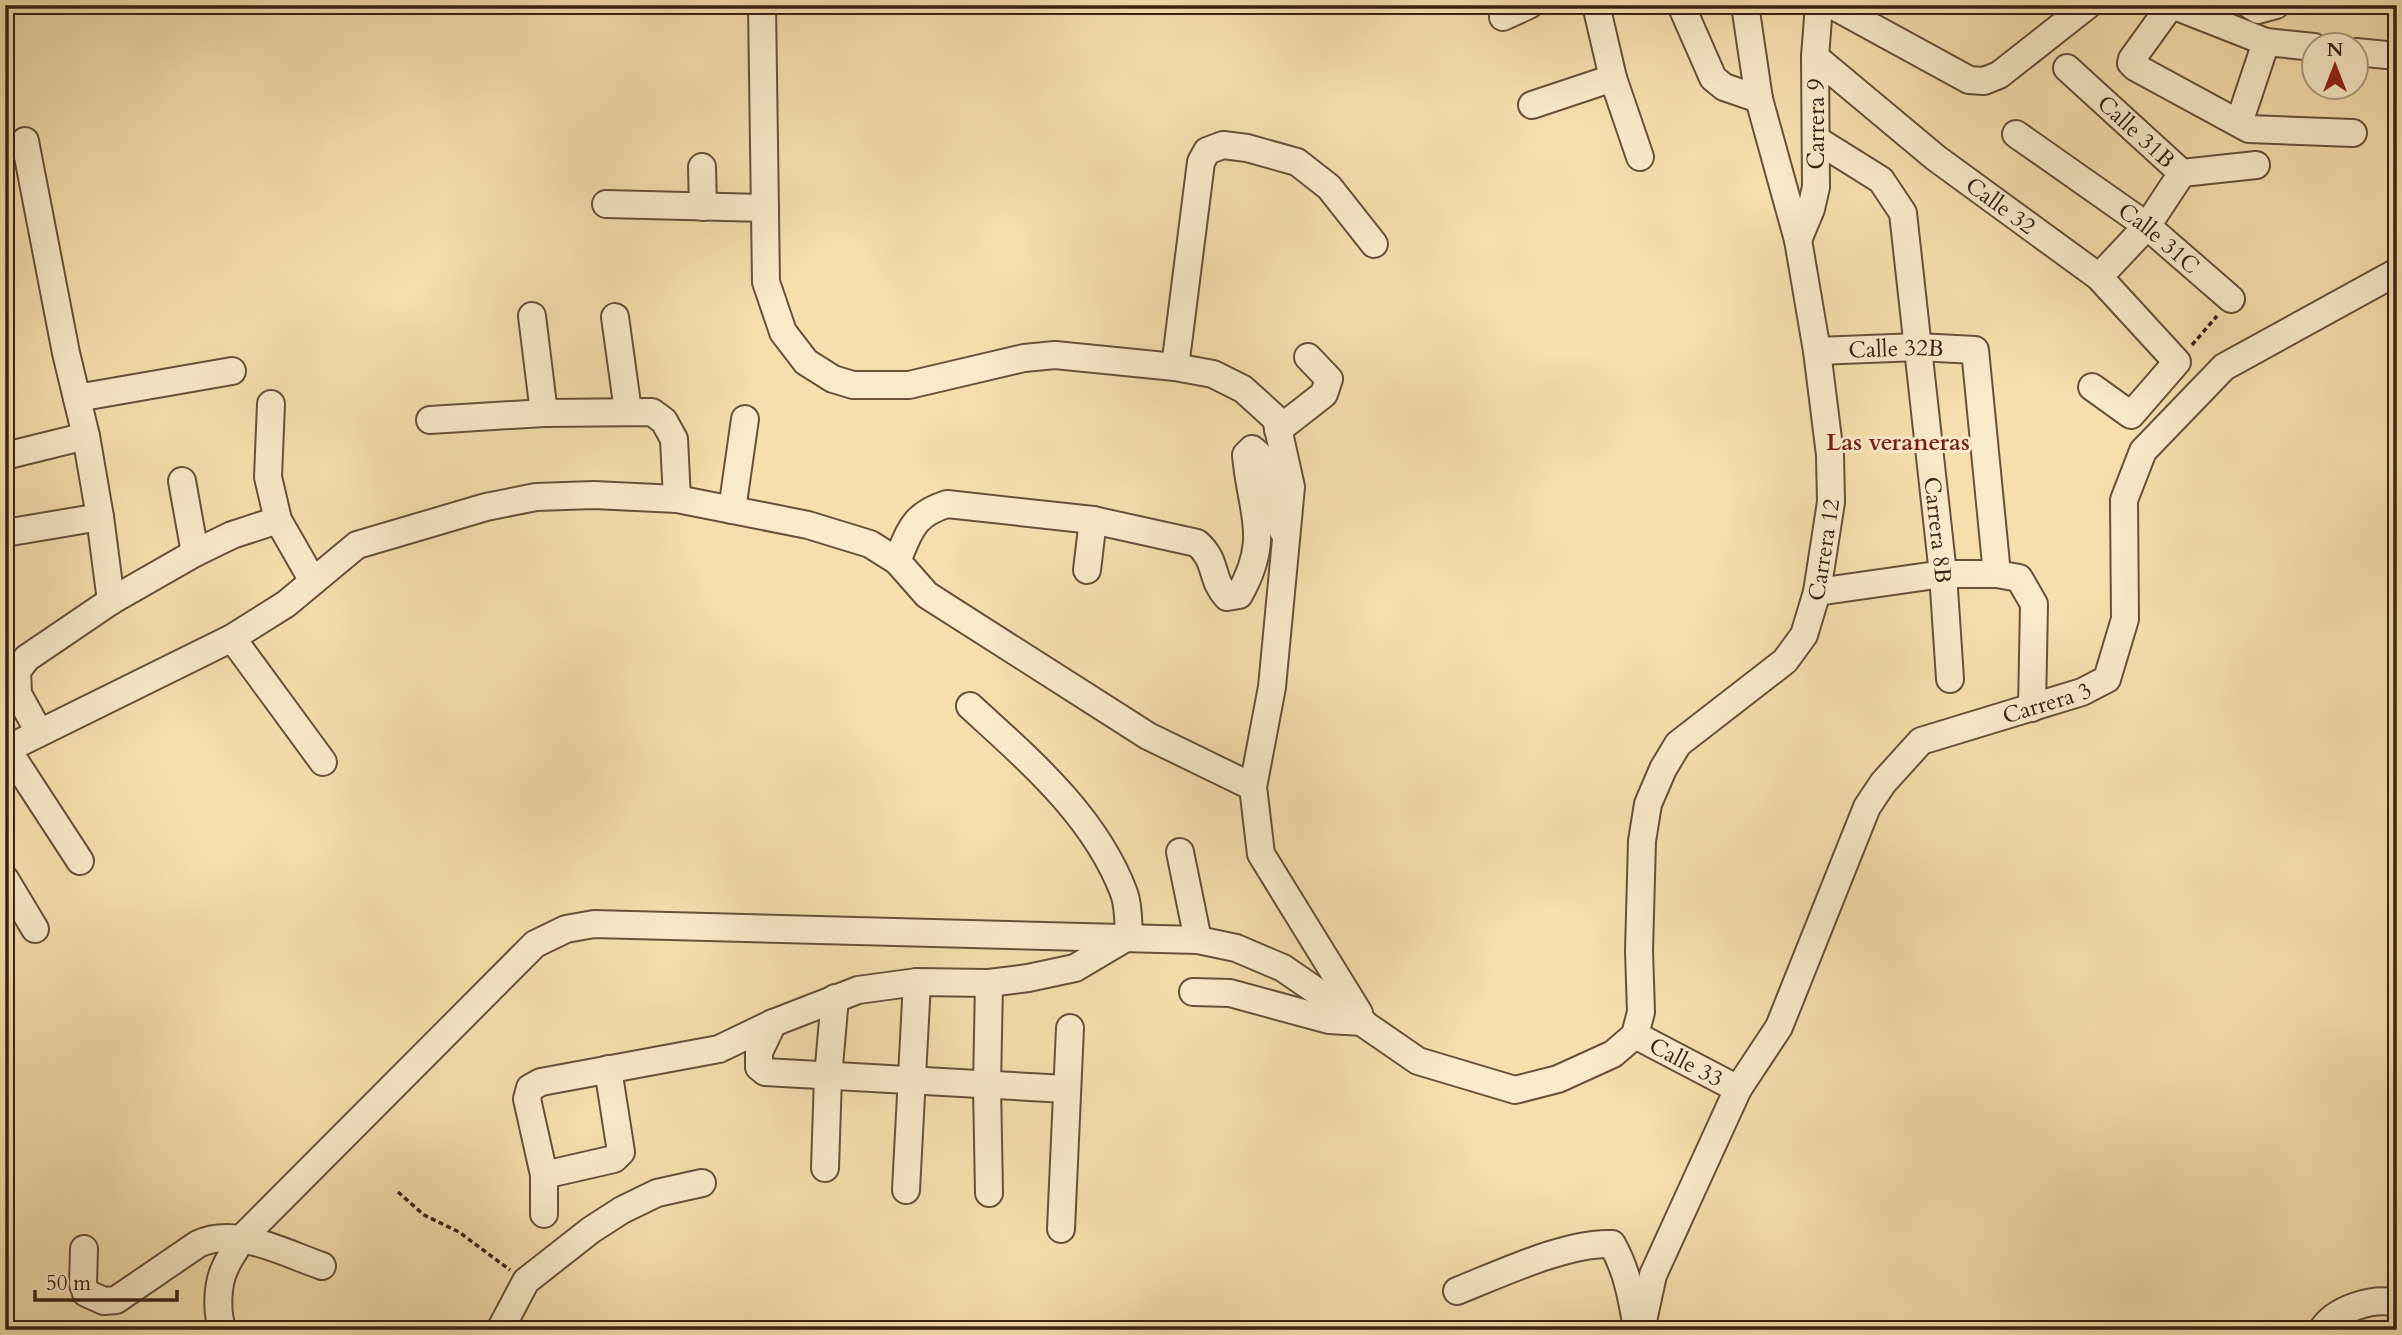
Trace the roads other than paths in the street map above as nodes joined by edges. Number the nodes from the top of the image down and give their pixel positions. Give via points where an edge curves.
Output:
1 (762, 5) edge
2 (1529, 5) edge
3 (1597, 5) edge
4 (1681, 5) edge
5 (1745, 5) edge
6 (1819, 5) edge
7 (1832, 5) edge
8 (2088, 5) edge
9 (2171, 5) edge
10 (2250, 5) edge
11 (2276, 5) edge
12 (1503, 17) dead end
13 (2266, 42) junction
14 (2300, 45) edge
15 (2370, 54) edge
16 (1815, 57) junction
17 (2397, 57) edge
18 (2067, 68) dead end
19 (1613, 78) junction
20 (1759, 99) junction
21 (1532, 105) dead end
22 (2239, 124) junction
23 (2353, 133) dead end
24 (2016, 134) dead end
25 (1817, 140) junction
26 (25, 141) dead end
27 (1640, 158) dead end
28 (2256, 165) dead end
29 (702, 167) dead end
30 (2182, 173) junction
31 (606, 204) dead end
32 (703, 207) junction
33 (765, 208) junction
34 (2147, 226) junction
35 (1798, 240) junction
36 (1374, 244) dead end
37 (2397, 272) edge
38 (2099, 276) junction
39 (2231, 299) road end
40 (532, 317) dead end
41 (615, 317) dead end
42 (1918, 347) junction
43 (1817, 351) junction
44 (1308, 357) dead end
45 (1175, 367) junction
46 (232, 371) dead end
47 (2092, 387) dead end
48 (77, 398) junction
49 (271, 404) dead end
50 (628, 411) junction
51 (544, 412) junction
52 (745, 419) dead end
53 (430, 420) dead end
54 (1278, 430) junction
55 (86, 436) junction
56 (5, 456) edge
57 (181, 481) dead end
58 (677, 499) junction
59 (732, 510) junction
60 (100, 517) junction
61 (278, 520) junction
62 (1093, 520) junction
63 (5, 533) edge
64 (1286, 543) junction
65 (195, 553) junction
66 (897, 561) junction
67 (1087, 570) dead end
68 (1943, 574) junction
69 (1997, 574) junction
70 (313, 581) junction
71 (1817, 592) junction
72 (111, 601) junction
73 (232, 638) junction
74 (1950, 679) dead end
75 (970, 706) dead end
76 (2032, 708) junction
77 (39, 732) junction
78 (6, 750) edge
79 (323, 762) dead end
80 (1253, 787) junction
81 (1180, 852) dead end
82 (80, 861) dead end
83 (5, 879) edge
84 (35, 929) dead end
85 (1129, 936) junction
86 (1198, 940) junction
87 (917, 982) junction
88 (989, 983) junction
89 (1193, 992) dead end
90 (835, 998) junction
91 (1364, 1022) junction
92 (773, 1023) junction
93 (1070, 1028) dead end
94 (1635, 1035) junction
95 (608, 1069) junction
96 (828, 1077) junction
97 (911, 1081) junction
98 (987, 1086) junction
99 (1738, 1089) junction
100 (1066, 1090) junction
101 (825, 1168) dead end
102 (544, 1174) junction
103 (702, 1183) dead end
104 (906, 1190) dead end
105 (989, 1193) dead end
106 (544, 1214) dead end
107 (1061, 1229) dead end
108 (242, 1238) junction
109 (84, 1249) dead end
110 (321, 1266) dead end
111 (1457, 1291) dead end
112 (2397, 1303) edge
113 (223, 1330) edge
114 (499, 1330) edge
115 (1639, 1330) edge
116 (2322, 1330) edge

1 - 33 street
2 - 12 street
3 - 19 street
4 - 20 street via 1713,78 1724,87
5 - 20 street, Carrera 12
6 - 16 street, Carrera 9
7 - 8 street via 1969,80 1984,81 1999,75
9 - 13 street
9 - 22 street via 2132,63
10 - 11 street via 2258,10
13 - 14 street
13 - 22 street
15 - 17 street
16 - 25 street, Carrera 9
16 - 38 street, Calle 32 via 1936,158
18 - 30 street, Calle 31B
19 - 21 street
19 - 27 street
20 - 35 street, Carrera 12
22 - 23 street via 2257,131
24 - 34 street, Calle 31C
25 - 35 street, Carrera 9 via 1816,187
25 - 42 street, Carrera 8B via 1881,180 1903,213
26 - 48 street
28 - 30 street, Calle 31B
29 - 32 street
30 - 34 street
31 - 32 street
32 - 33 street
33 - 45 street via 766,282 783,332 806,362 833,379 853,385 909,386 1024,358 1055,355
34 - 38 street
34 - 39 street, Calle 31C
35 - 43 street, Carrera 12
36 - 45 street via 1329,187 1297,162 1223,145 1207,151 1201,162
37 - 76 street, Carrera 3 via 2224,367 2143,451 2124,500 2125,619 2107,679
38 - 47 street, Calle 32 via 2177,362 2130,415
40 - 51 street
41 - 50 street
42 - 43 street, Calle 32B
42 - 68 street, Carrera 8B
42 - 69 street, Calle 32B via 1975,350
43 - 71 street, Carrera 12 via 1831,502
44 - 54 street via 1329,379 1324,394
45 - 54 street via 1213,374 1243,389 1276,419
46 - 48 street
48 - 55 street
49 - 61 street via 268,477
50 - 51 street
50 - 58 street via 652,412 664,421 674,439
51 - 53 street
52 - 59 street
54 - 64 street via 1291,487
55 - 56 street
55 - 60 street
57 - 65 street
58 - 59 street
58 - 70 street via 536,497 486,507 357,545
59 - 66 street via 808,525 870,544
60 - 63 street
60 - 72 street
61 - 65 street
61 - 70 street
62 - 64 street via 1197,543 1208,553 1220,589 1227,597 1239,595 1257,553 1258,527 1246,455 1252,449 1258,454
62 - 66 street via 947,505 913,523
62 - 67 street
64 - 80 street via 1272,687
65 - 72 street
66 - 80 street via 938,603 1148,736
68 - 69 street
68 - 71 street
68 - 74 street, Carrera 8B
69 - 76 street via 2019,578 2034,604
70 - 73 street
71 - 94 street, Carrera 12 via 1804,635 1785,661 1678,744 1648,804 1642,855 1641,1012
72 - 77 street via 27,658 16,671 18,694
73 - 77 street
73 - 79 street
75 - 85 street via 1040,771 1080,817 1125,895
76 - 99 street, Carrera 3 via 1922,741 1883,783 1867,807 1779,1027
77 - 78 street
78 - 82 street
80 - 91 street via 1261,854
81 - 86 street
83 - 84 street
85 - 86 street
85 - 88 street via 1075,968
85 - 108 street via 594,925 566,929 535,944
86 - 91 street via 1236,948 1283,968
87 - 88 street
87 - 90 street
87 - 97 street
88 - 98 street
89 - 91 street via 1230,993 1329,1020
90 - 92 street
90 - 96 street
91 - 94 street via 1418,1061 1516,1090 1558,1079 1613,1054
92 - 95 street via 719,1049
92 - 96 street via 759,1052 759,1066 765,1072
93 - 100 street
94 - 99 street, Calle 33
95 - 102 street via 621,1152 614,1159
95 - 102 street via 530,1088 527,1099
96 - 97 street
96 - 101 street
97 - 98 street
97 - 104 street
98 - 100 street
98 - 105 street
99 - 115 street, Carrera 3 via 1653,1275
100 - 107 street
102 - 106 street
103 - 114 street via 657,1193 591,1230 526,1281
108 - 109 street via 211,1238 116,1300 104,1301 86,1293
108 - 110 street
108 - 113 street via 223,1270 219,1297
111 - 115 street via 1528,1262 1596,1243 1612,1244 1621,1259
112 - 116 street via 2384,1301 2340,1312

